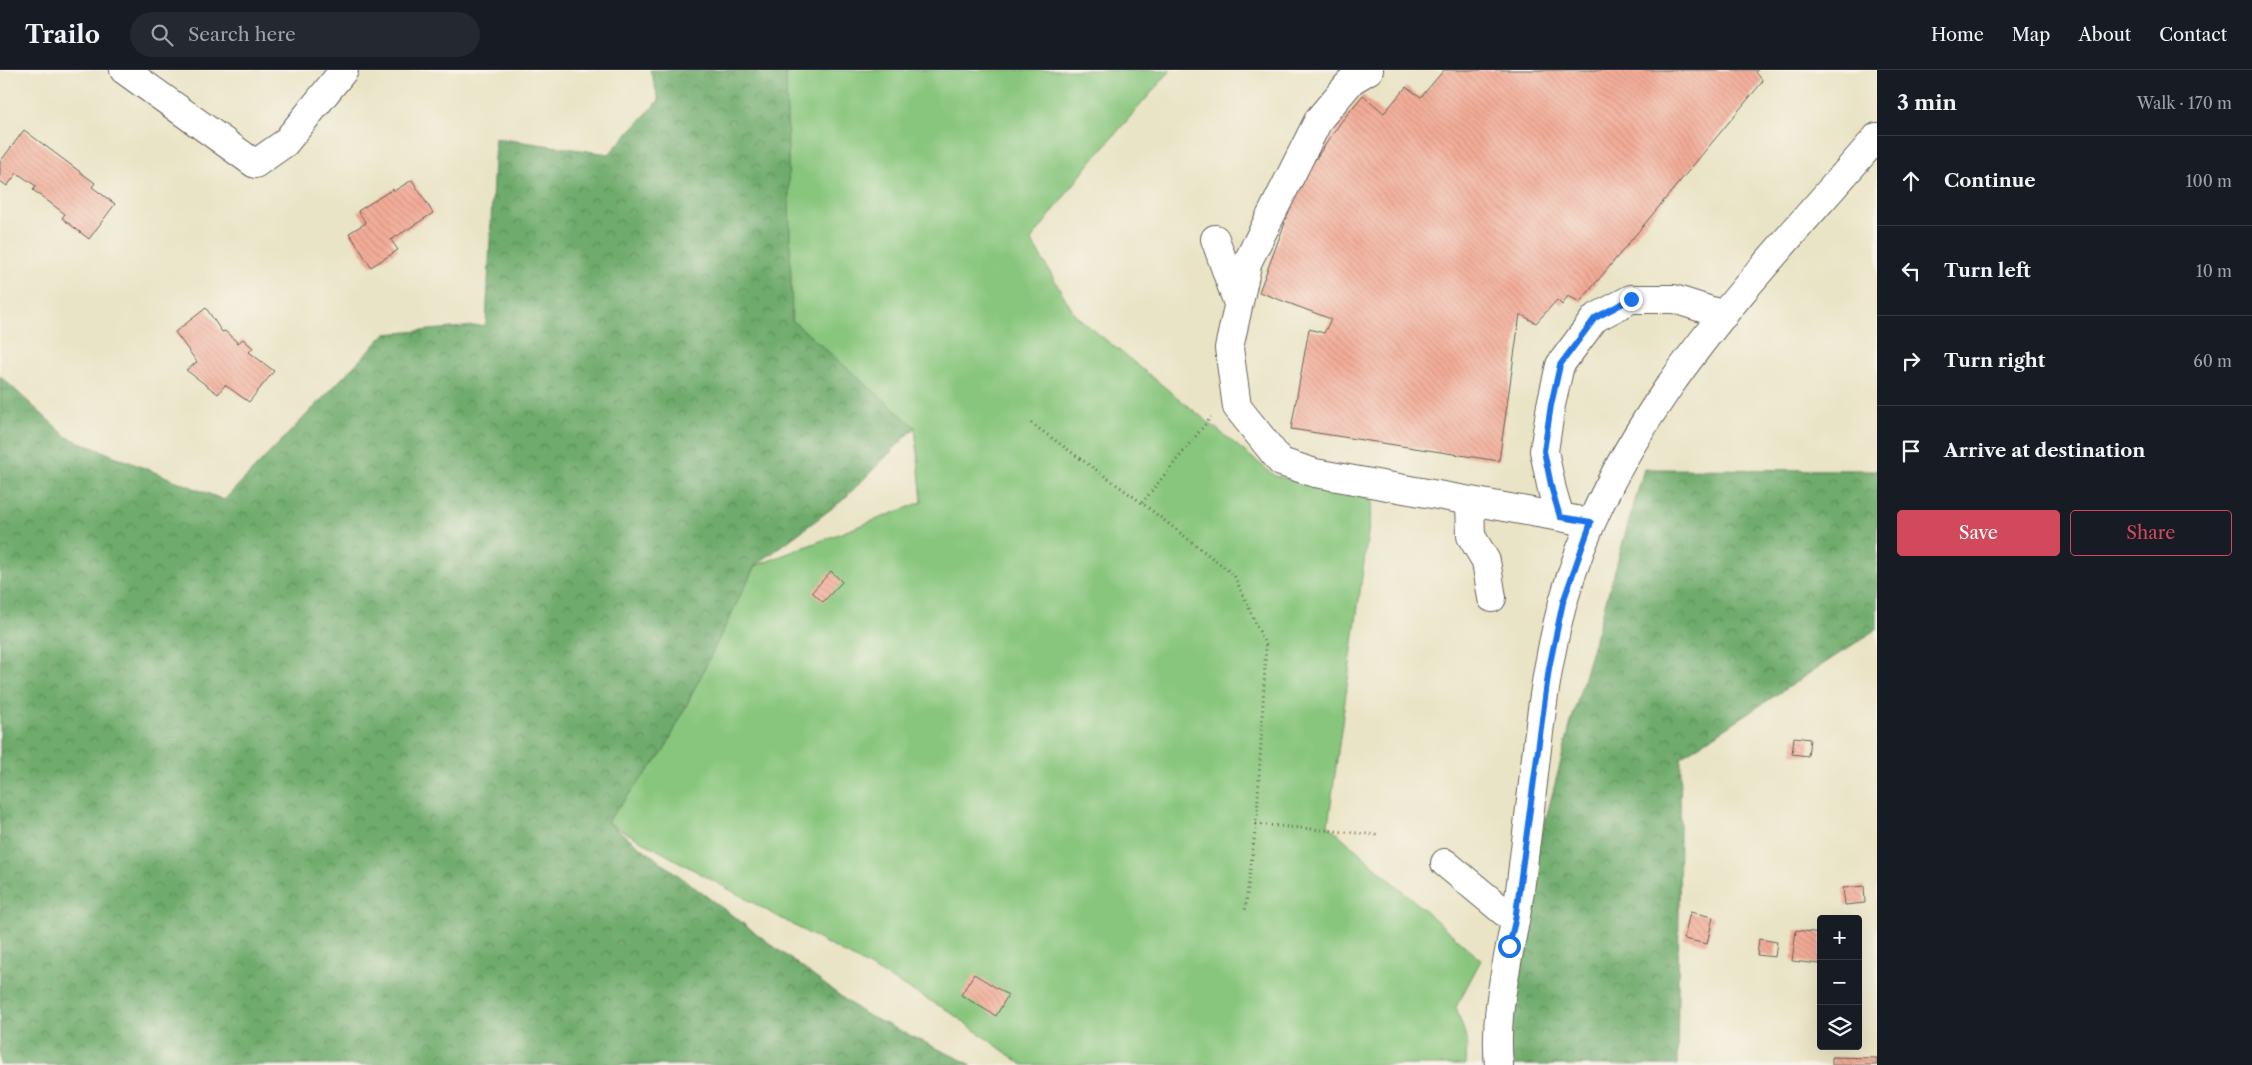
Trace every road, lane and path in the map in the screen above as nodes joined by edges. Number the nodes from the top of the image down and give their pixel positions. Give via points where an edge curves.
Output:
1 (124, 70) edge
2 (344, 70) edge
3 (1369, 70) edge
4 (1877, 137) edge
5 (1215, 239) dead end
6 (1237, 301) junction
7 (1724, 315) junction
8 (1210, 418) dead end
9 (1031, 423) dead end
10 (1470, 501) junction
11 (1142, 503) junction
12 (1560, 517) junction
13 (1591, 522) junction
14 (1492, 598) dead end
15 (1256, 824) junction
16 (1378, 835) dead end
17 (1445, 863) dead end
18 (1245, 911) dead end
19 (1515, 921) junction
20 (1499, 1065) edge

1 - 2 street via 255,164 285,143
3 - 6 street via 1352,80 1319,119 1248,261
4 - 7 street
5 - 6 street
6 - 10 street via 1228,348 1237,407 1281,462 1315,473
7 - 12 street via 1674,299 1631,299 1595,318 1560,365 1551,405 1544,451
7 - 13 street via 1684,364 1638,430
8 - 11 path
9 - 11 path
10 - 12 street
10 - 14 street via 1471,536 1486,560
11 - 15 path via 1234,575 1266,646
12 - 13 street
13 - 19 street via 1563,602 1549,668
15 - 16 path
15 - 18 path
17 - 19 street
19 - 20 street via 1500,999

